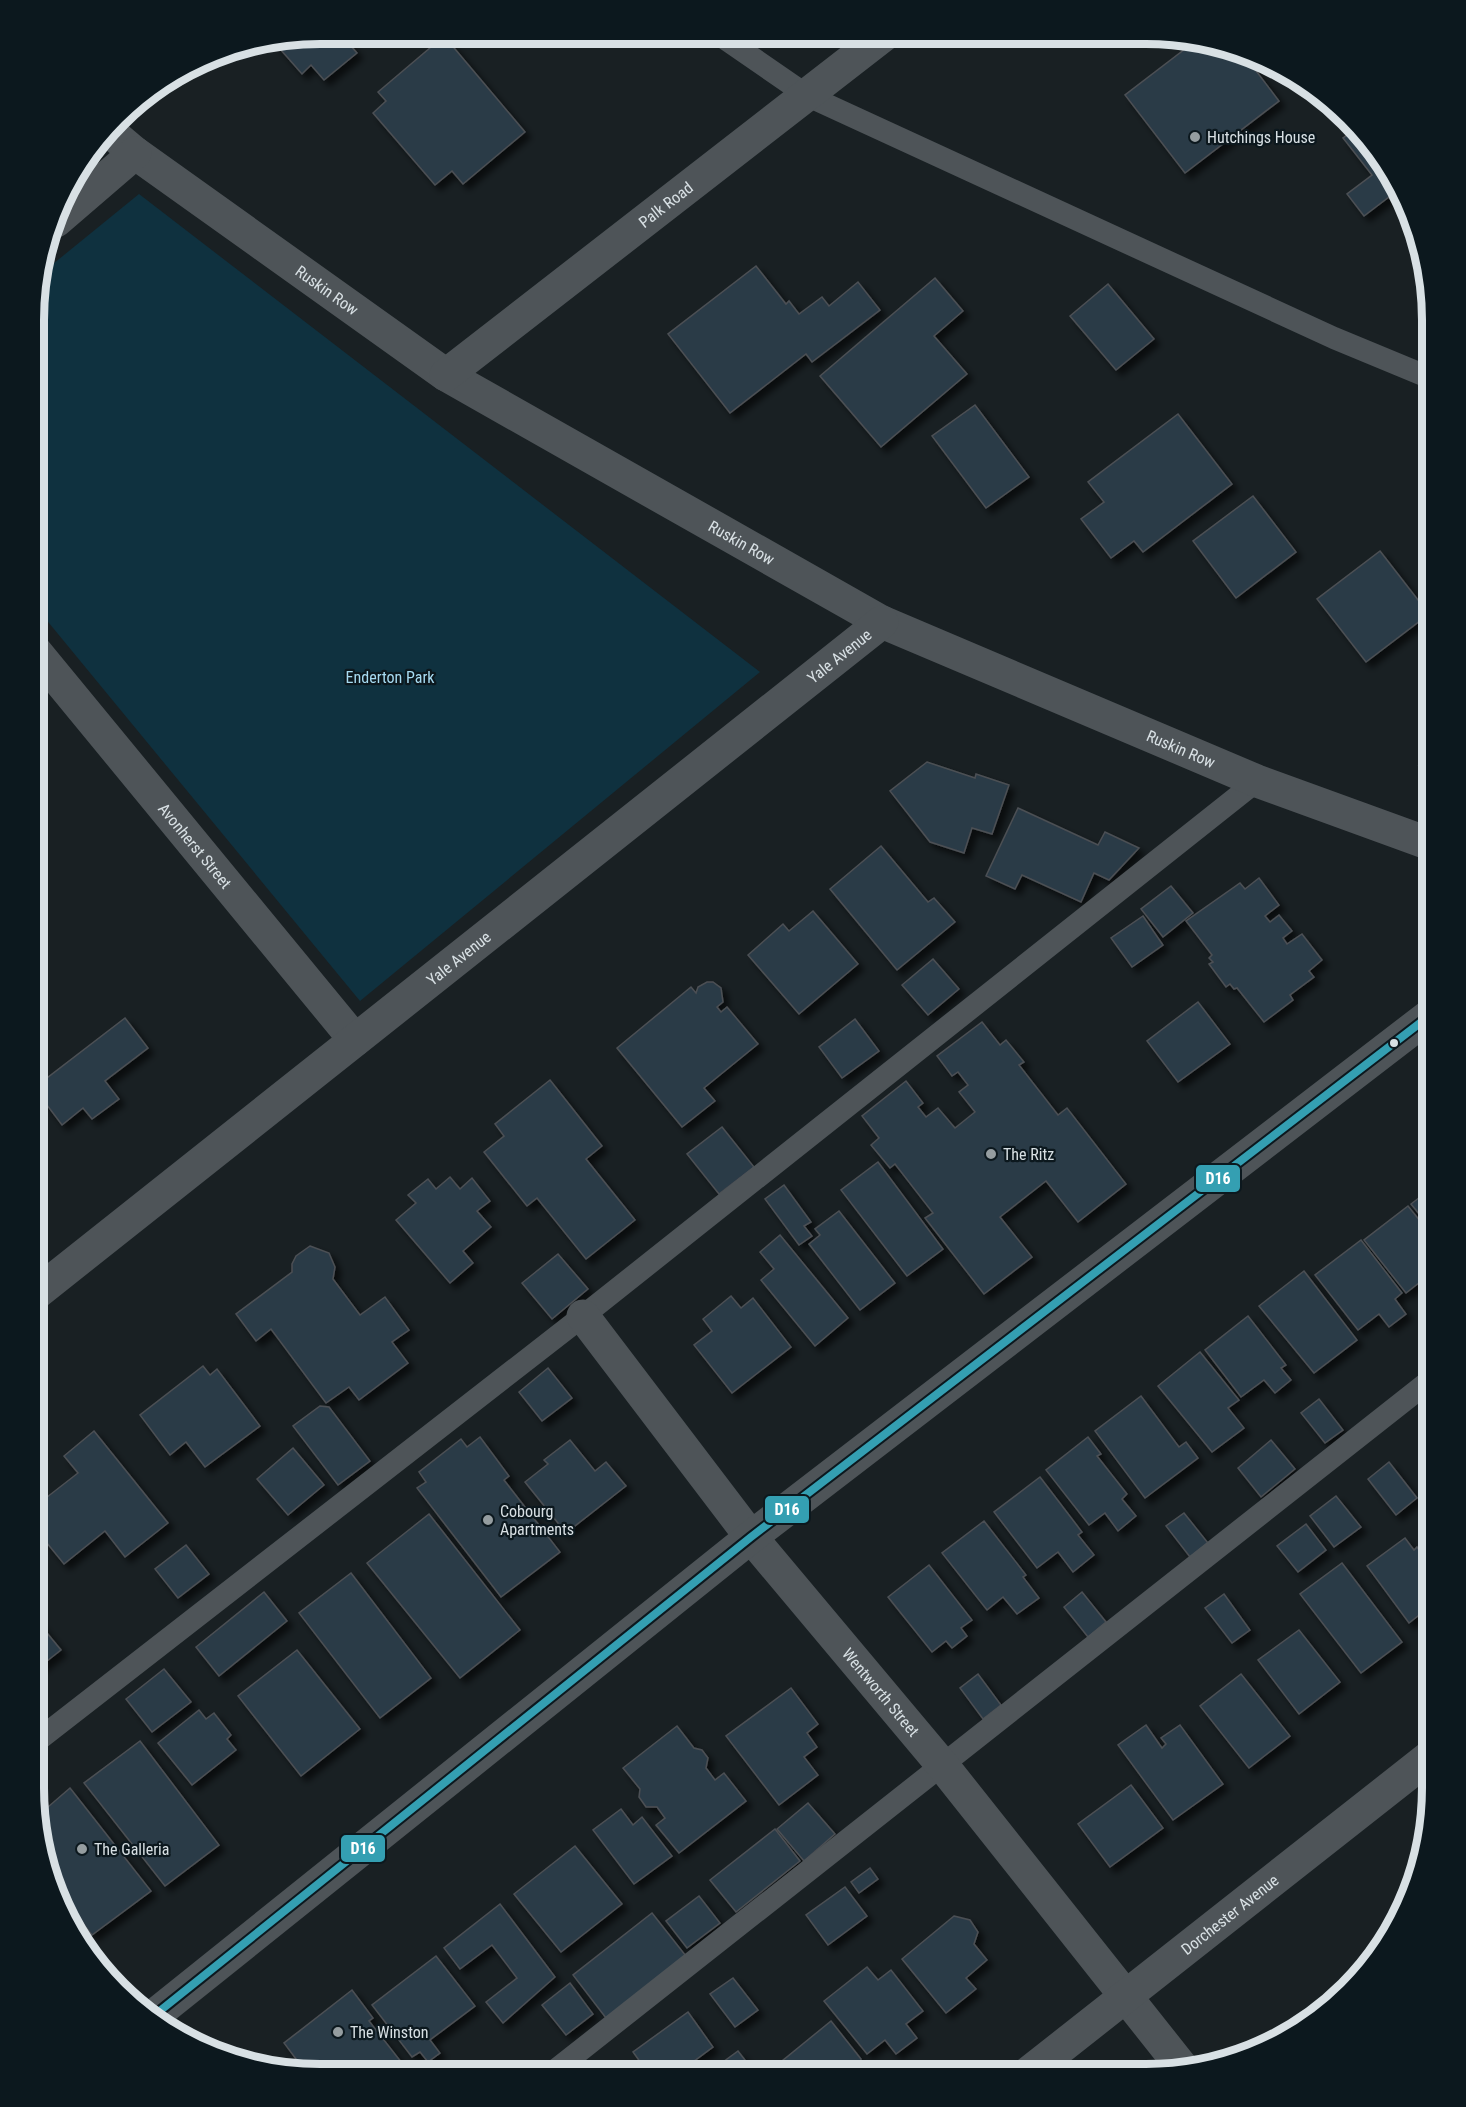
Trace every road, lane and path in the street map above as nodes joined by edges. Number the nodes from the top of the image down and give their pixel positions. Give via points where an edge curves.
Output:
1 (733, 44) edge
2 (873, 44) edge
3 (808, 96) junction
4 (114, 135) edge
5 (135, 153) junction
6 (64, 214) edge
7 (446, 375) junction
8 (1422, 375) edge
9 (882, 622) junction
10 (44, 662) edge
11 (1257, 781) junction
12 (1422, 841) edge
13 (1422, 1021) edge
14 (355, 1040) junction
15 (44, 1287) edge
16 (583, 1316) junction
17 (1422, 1386) edge
18 (751, 1537) junction
19 (44, 1735) edge
20 (1422, 1763) edge
21 (943, 1766) junction
22 (1127, 1994) junction
23 (158, 2012) edge
24 (1179, 2061) edge
25 (563, 2064) edge
26 (1040, 2064) edge

1 - 3 lane
2 - 3 street, Palk Road
3 - 7 street, Palk Road
3 - 8 lane via 1334,339
4 - 5 street, Ruskin Row
5 - 6 street
5 - 7 street, Ruskin Row
7 - 9 street, Ruskin Row
9 - 11 street, Ruskin Row
9 - 14 street, Yale Avenue
10 - 14 street, Avonherst Street
11 - 12 street, Ruskin Row
11 - 16 lane
13 - 18 street
14 - 15 street, Yale Avenue
16 - 18 street, Wentworth Street
16 - 19 lane
17 - 21 lane
18 - 21 street, Wentworth Street
18 - 23 street
20 - 22 street, Dorchester Avenue
21 - 22 street, Wentworth Street
21 - 25 lane
22 - 24 street, Wentworth Street
22 - 26 street, Dorchester Avenue

